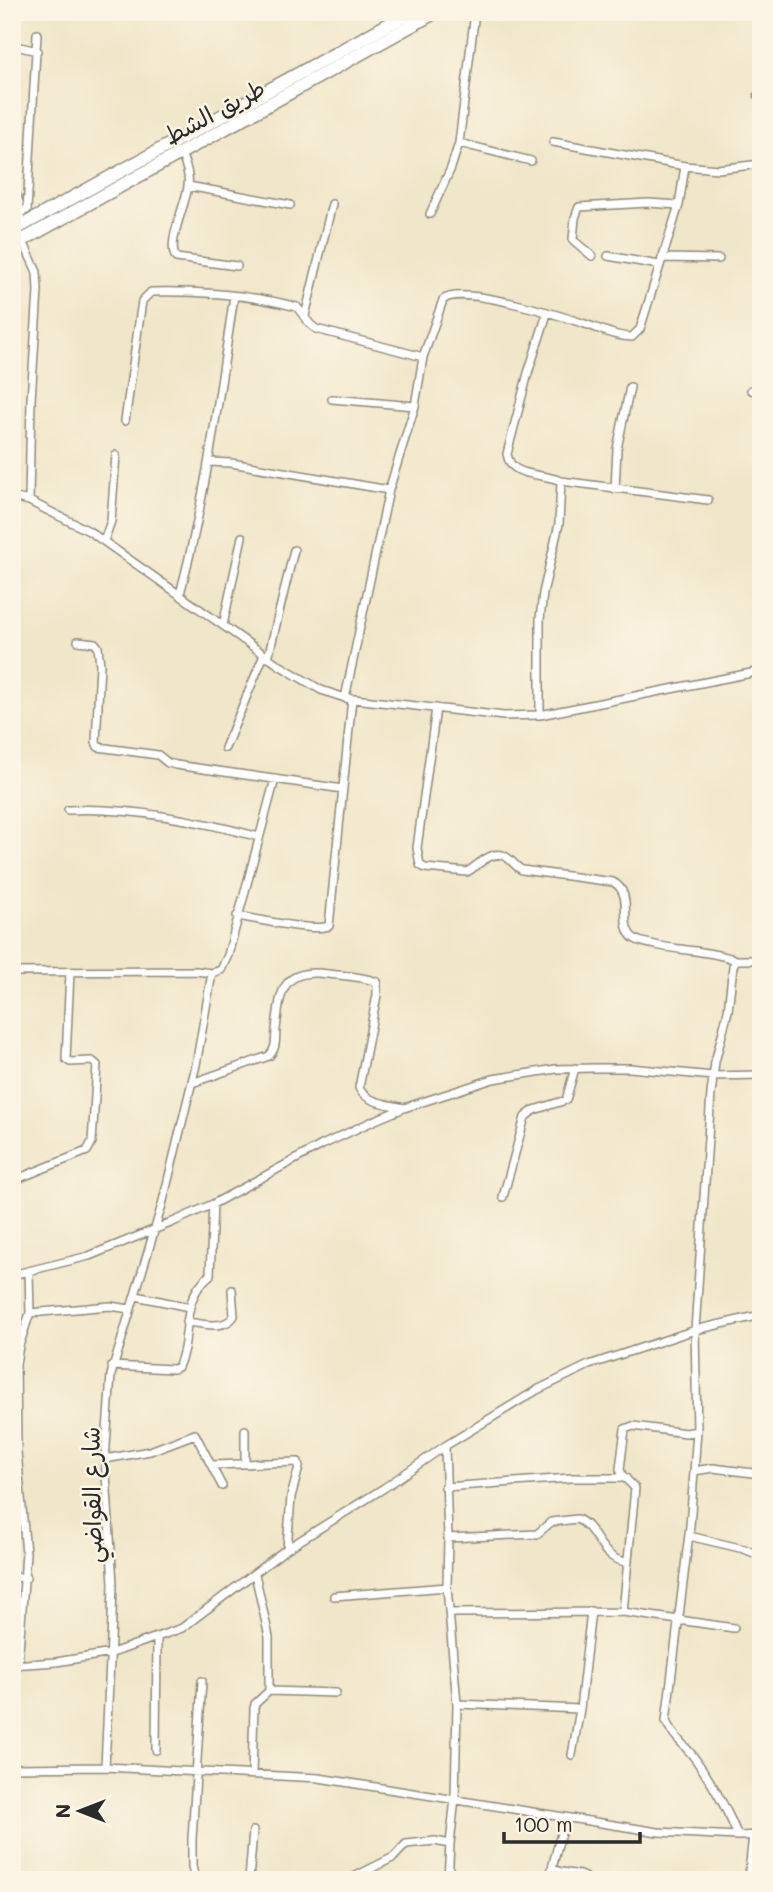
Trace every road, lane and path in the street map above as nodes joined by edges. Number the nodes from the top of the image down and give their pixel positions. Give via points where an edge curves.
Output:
1 (411, 12) edge
2 (436, 12) edge
3 (475, 12) edge
4 (37, 34) dead end
5 (12, 45) edge
6 (37, 51) junction
7 (554, 142) dead end
8 (459, 143) junction
9 (181, 153) junction
10 (531, 161) dead end
11 (761, 164) edge
12 (685, 166) junction
13 (12, 184) edge
14 (188, 186) junction
15 (332, 204) dead end
16 (290, 205) dead end
17 (679, 205) junction
18 (430, 215) dead end
19 (18, 223) edge
20 (17, 243) edge
21 (593, 256) dead end
22 (608, 256) dead end
23 (719, 259) dead end
24 (661, 261) junction
25 (237, 266) dead end
26 (234, 296) junction
27 (547, 314) junction
28 (305, 316) junction
29 (424, 357) junction
30 (629, 387) dead end
31 (751, 390) dead end
32 (761, 393) edge
33 (332, 399) dead end
34 (415, 406) junction
35 (125, 421) dead end
36 (116, 455) dead end
37 (209, 462) junction
38 (561, 481) junction
39 (389, 489) junction
40 (615, 489) junction
41 (13, 498) edge
42 (708, 500) dead end
43 (29, 501) junction
44 (242, 537) dead end
45 (104, 541) junction
46 (294, 550) dead end
47 (180, 594) junction
48 (223, 625) junction
49 (78, 641) dead end
50 (266, 656) junction
51 (761, 671) edge
52 (349, 699) junction
53 (436, 708) junction
54 (540, 715) junction
55 (225, 748) dead end
56 (275, 779) junction
57 (343, 789) junction
58 (68, 810) dead end
59 (259, 837) junction
60 (237, 916) junction
61 (736, 960) junction
62 (761, 960) edge
63 (12, 972) edge
64 (70, 972) junction
65 (212, 974) junction
66 (575, 1068) junction
67 (761, 1075) edge
68 (713, 1076) junction
69 (192, 1083) junction
70 (404, 1108) junction
71 (12, 1181) edge
72 (503, 1197) dead end
73 (213, 1203) junction
74 (156, 1229) junction
75 (29, 1272) junction
76 (12, 1275) edge
77 (232, 1290) dead end
78 (136, 1296) junction
79 (189, 1307) junction
80 (130, 1309) junction
81 (30, 1313) junction
82 (761, 1315) edge
83 (186, 1322) junction
84 (695, 1330) junction
85 (112, 1366) junction
86 (245, 1430) dead end
87 (698, 1431) junction
88 (15, 1432) edge
89 (444, 1446) junction
90 (105, 1459) junction
91 (245, 1464) junction
92 (212, 1465) junction
93 (694, 1471) junction
94 (761, 1474) edge
95 (626, 1478) junction
96 (222, 1486) dead end
97 (445, 1487) junction
98 (689, 1536) junction
99 (448, 1538) junction
100 (287, 1549) junction
101 (761, 1556) edge
102 (626, 1562) junction
103 (255, 1574) junction
104 (12, 1577) edge
105 (26, 1578) junction
106 (447, 1587) junction
107 (334, 1596) dead end
108 (591, 1611) junction
109 (451, 1612) junction
110 (624, 1612) junction
111 (678, 1619) junction
112 (734, 1628) dead end
113 (157, 1639) junction
114 (111, 1653) junction
115 (15, 1665) edge
116 (202, 1681) dead end
117 (269, 1691) junction
118 (336, 1693) dead end
119 (457, 1704) junction
120 (580, 1709) junction
121 (156, 1750) dead end
122 (572, 1755) dead end
123 (105, 1767) junction
124 (12, 1768) edge
125 (196, 1771) junction
126 (252, 1774) junction
127 (455, 1798) junction
128 (565, 1818) junction
129 (253, 1831) dead end
130 (757, 1835) edge
131 (738, 1836) junction
132 (12, 1840) edge
133 (450, 1844) junction
134 (18, 1880) edge
135 (195, 1880) edge
136 (248, 1880) edge
137 (348, 1880) edge
138 (447, 1880) edge
139 (588, 1880) edge
140 (748, 1880) edge

1 - 19 highway, طريق الشط
2 - 9 highway, طريق الشط
3 - 8 street
4 - 6 street
5 - 6 street
6 - 19 street via 27,210
7 - 12 street
8 - 10 street
8 - 18 street
9 - 14 street
9 - 20 highway, طريق الشط
11 - 12 street via 718,169
12 - 17 street
13 - 19 street via 19,202
14 - 16 street
14 - 25 street via 173,242 176,258
15 - 28 street
17 - 21 street via 579,207 573,240
17 - 24 street
19 - 20 street
20 - 43 street via 37,272 38,291
22 - 24 street
23 - 24 street
24 - 27 street via 640,329 632,337
26 - 28 street via 297,307
26 - 35 street via 161,292 146,296
26 - 37 street
27 - 29 street via 479,296 447,296 440,304
27 - 38 street via 508,454 514,469
28 - 29 street via 316,329
29 - 34 street
30 - 40 street
31 - 32 street
33 - 34 street
34 - 39 street
36 - 45 street via 111,521
37 - 39 street
37 - 47 street
38 - 40 street
38 - 54 street via 559,524 540,619
39 - 52 street
40 - 42 street
41 - 43 street
43 - 45 street
44 - 48 street
45 - 47 street
46 - 50 street
47 - 48 street
48 - 50 street
49 - 56 street via 98,647 99,747 158,755 176,765
50 - 52 street via 321,690
50 - 55 street
51 - 54 street
52 - 53 street
52 - 57 street
53 - 54 street
53 - 61 street via 417,848 420,865 467,872 498,855 522,870 613,882 624,891 627,920 635,939
56 - 57 street
56 - 59 street
57 - 60 street via 329,926
58 - 59 street via 175,819
59 - 60 street
60 - 65 street via 224,966
61 - 62 street
61 - 68 street
63 - 64 street
64 - 65 street
64 - 71 street via 65,1059 97,1065 92,1142 87,1151
65 - 69 street, شارع القواضي
66 - 68 street
66 - 70 street via 493,1079
66 - 72 street via 566,1100 525,1117
67 - 68 street
68 - 84 street
69 - 70 street via 270,1056 288,982 310,972 377,982 359,1088 372,1100
69 - 74 street, شارع القواضي
70 - 73 street
73 - 74 street
73 - 79 street via 210,1275 197,1288
74 - 75 street via 89,1256
74 - 78 street, شارع القواضي
75 - 76 street
75 - 81 street
77 - 83 street via 234,1316 229,1323
78 - 79 street
78 - 80 street, شارع القواضي
79 - 83 street
80 - 81 street via 110,1306
80 - 85 street, شارع القواضي
81 - 88 street via 16,1359
82 - 84 street
83 - 85 street via 178,1367
84 - 87 street
84 - 89 street via 589,1365 537,1390
85 - 90 street, شارع القواضي
86 - 91 street
87 - 93 street
87 - 95 street via 625,1429 620,1469
88 - 105 street
89 - 97 street
89 - 100 street
90 - 92 street via 150,1451 195,1434
90 - 114 street, شارع القواضي via 113,1583
91 - 92 street
91 - 100 street via 299,1464
92 - 96 street
93 - 94 street via 729,1468
93 - 98 street
95 - 97 street
95 - 102 street via 635,1488 635,1499
97 - 99 street
98 - 101 street
98 - 111 street
99 - 102 street via 537,1534 551,1522 577,1519 613,1559
99 - 106 street
100 - 103 street
102 - 110 street
103 - 113 street via 193,1621
103 - 117 street via 269,1637
104 - 105 street
105 - 115 street
106 - 107 street
106 - 109 street
108 - 109 street
108 - 110 street
108 - 120 street
109 - 119 street
110 - 111 street
111 - 112 street
111 - 131 street via 667,1724 714,1787
113 - 114 street
113 - 121 street
114 - 115 street
114 - 123 street, شارع القواضي
116 - 125 street
117 - 118 street
117 - 126 street via 255,1703
119 - 120 street
119 - 127 street
120 - 122 street
123 - 124 street
123 - 125 street
125 - 126 street
125 - 135 street
126 - 127 street via 319,1778
127 - 128 street
127 - 133 street
128 - 131 street via 677,1834
128 - 139 street via 552,1868
129 - 136 street
130 - 131 street
130 - 140 street
132 - 134 street
133 - 137 street via 406,1844 394,1857
133 - 138 street

